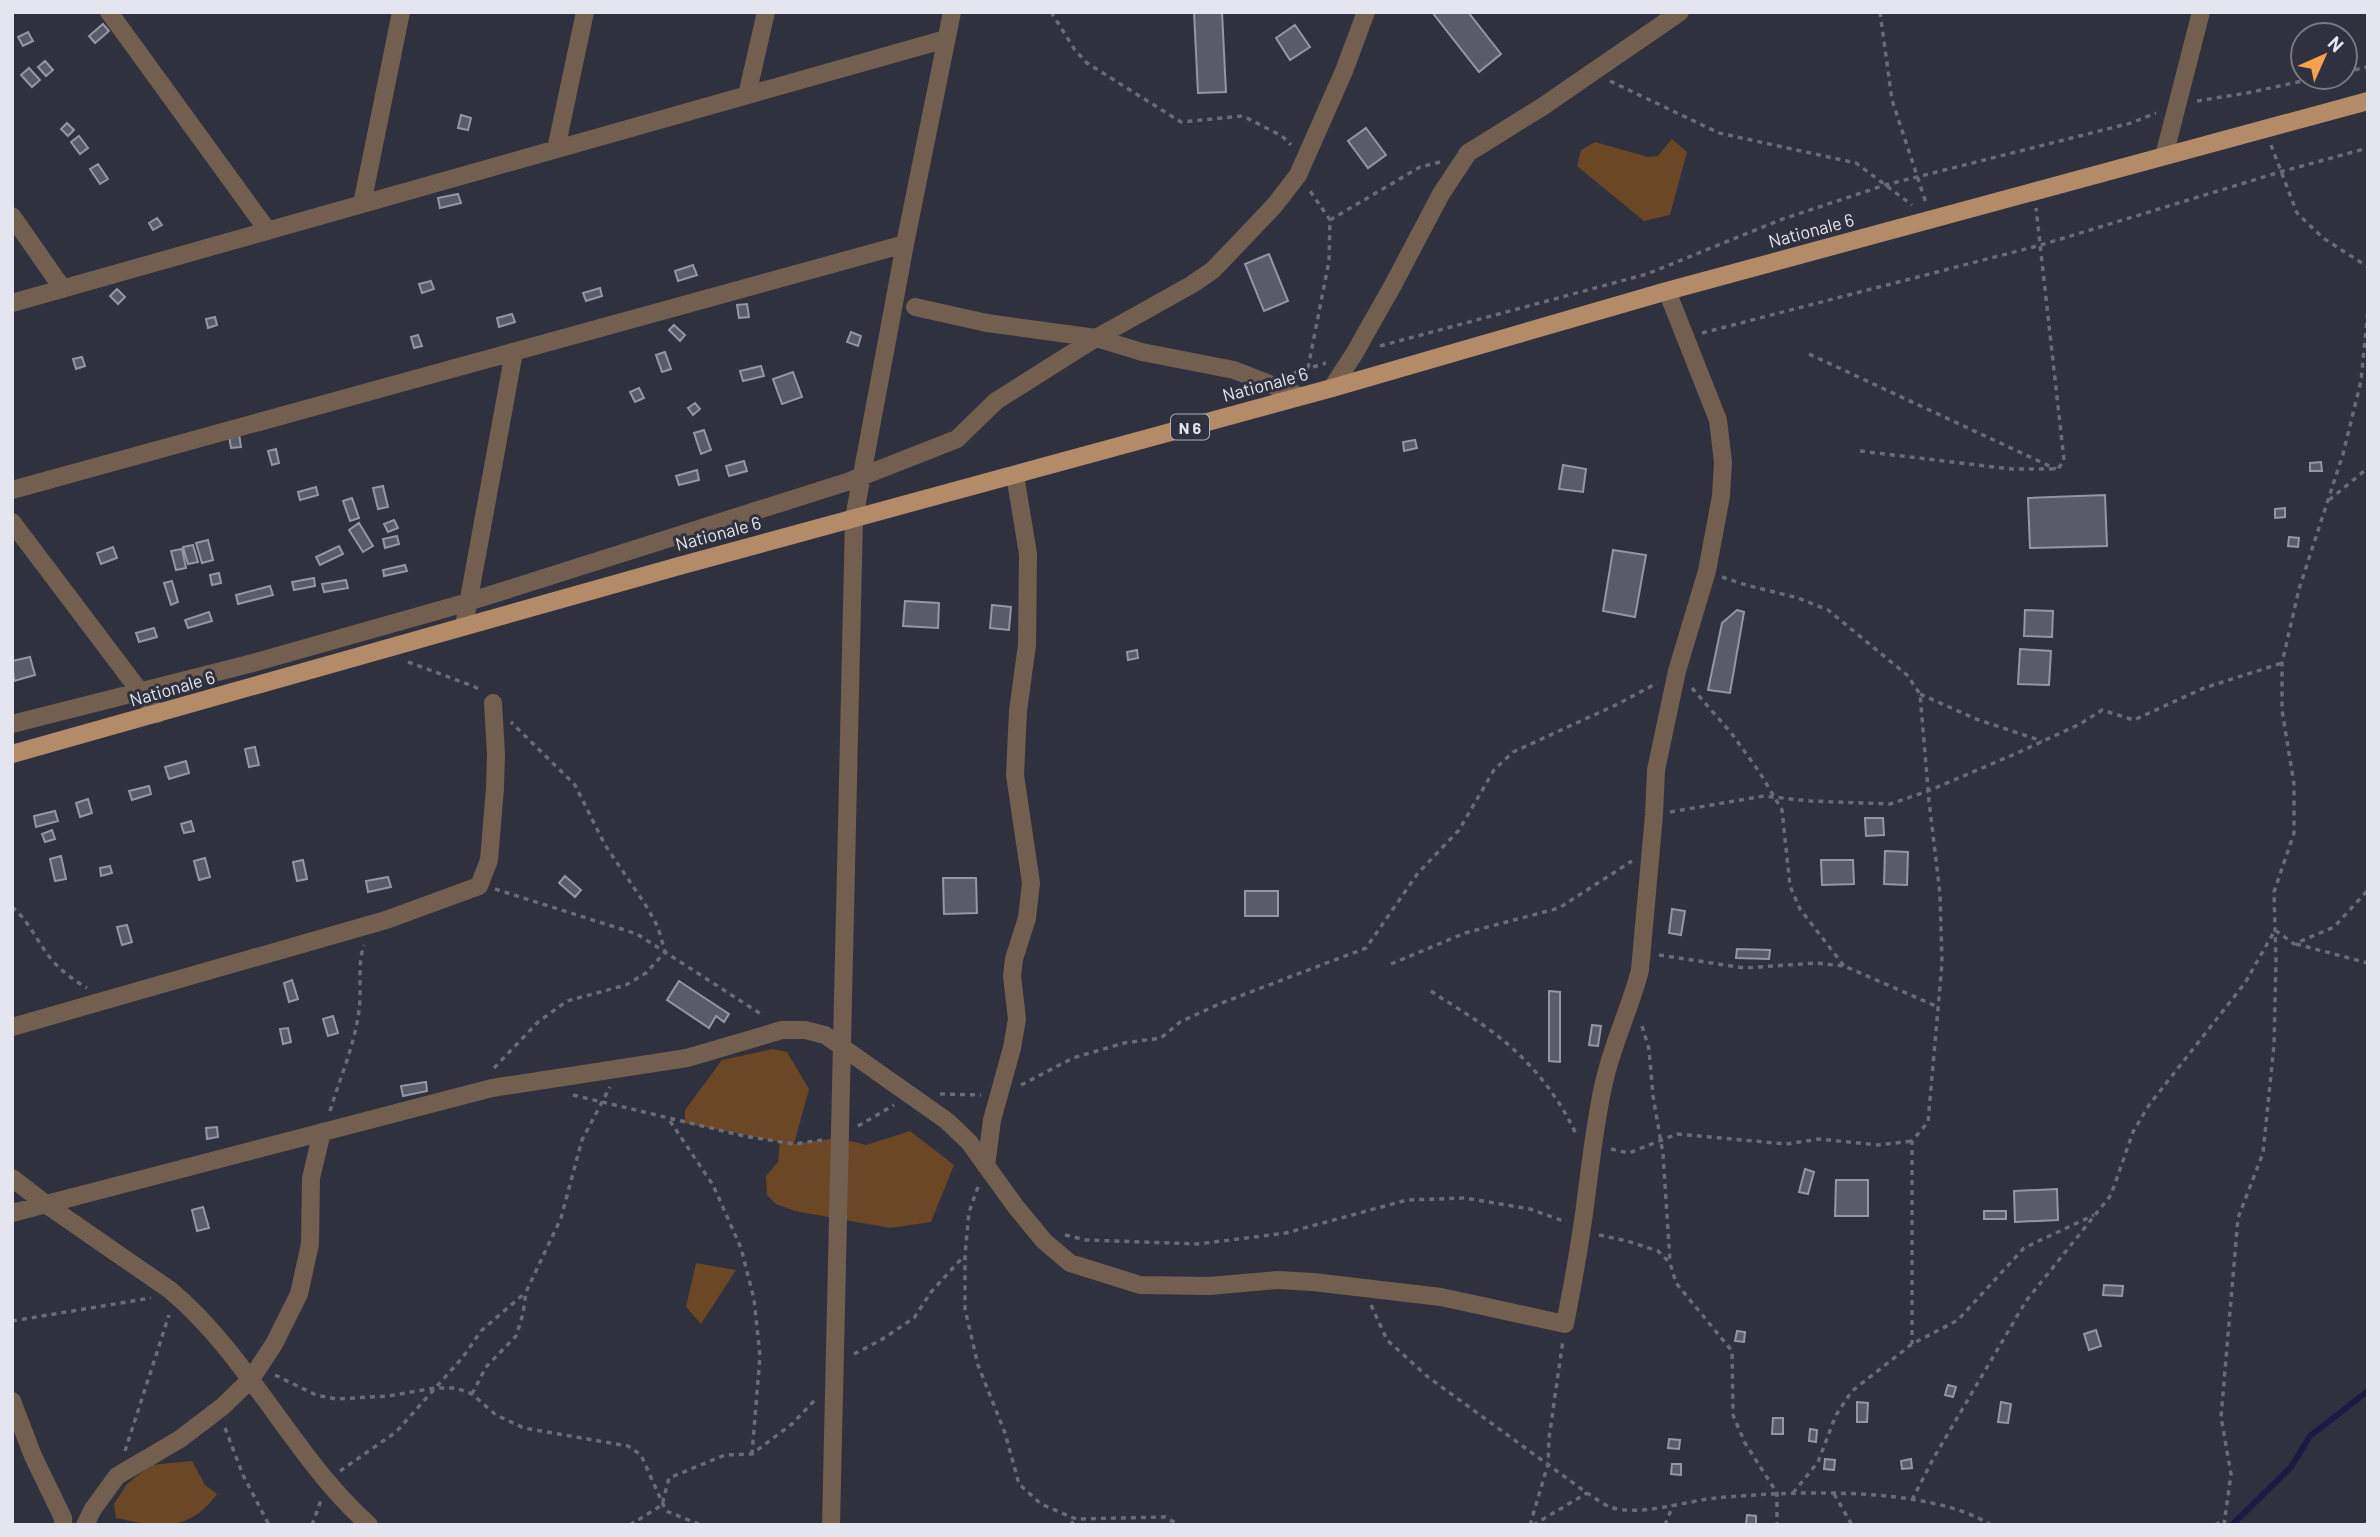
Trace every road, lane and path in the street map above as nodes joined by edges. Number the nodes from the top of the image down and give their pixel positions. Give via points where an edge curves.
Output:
1 (109, 12) edge
2 (401, 12) edge
3 (585, 12) edge
4 (766, 12) edge
5 (952, 12) edge
6 (1051, 12) edge
7 (1680, 12) edge
8 (1880, 12) edge
9 (2201, 12) edge
10 (1365, 13) edge
11 (946, 39) junction
12 (1592, 72) junction
13 (2289, 84) edge
14 (747, 95) junction
15 (2368, 101) edge
16 (2178, 104) junction
17 (2266, 129) junction
18 (2368, 148) edge
19 (556, 149) junction
20 (1468, 153) junction
21 (2164, 156) junction
22 (1302, 167) junction
23 (2280, 172) junction
24 (1919, 176) junction
25 (1885, 185) junction
26 (2034, 192) junction
27 (362, 204) junction
28 (12, 216) edge
29 (1931, 219) junction
30 (1330, 220) junction
31 (268, 231) junction
32 (905, 244) junction
33 (2041, 245) junction
34 (2368, 267) edge
35 (64, 289) junction
36 (1667, 291) junction
37 (12, 303) edge
38 (915, 307) dead end
39 (2368, 309) edge
40 (1687, 337) junction
41 (1096, 338) junction
42 (514, 352) junction
43 (1354, 354) junction
44 (1809, 354) dead end
45 (1308, 370) junction
46 (1261, 381) junction
47 (1332, 388) junction
48 (1300, 396) junction
49 (1860, 451) dead end
50 (2368, 468) edge
51 (2058, 470) junction
52 (1015, 475) junction
53 (862, 476) junction
54 (12, 490) edge
55 (2328, 501) junction
56 (855, 518) junction
57 (12, 522) edge
58 (1707, 571) junction
59 (468, 602) junction
60 (464, 626) junction
61 (376, 650) junction
62 (2283, 663) junction
63 (1677, 671) junction
64 (140, 692) junction
65 (1920, 694) junction
66 (493, 703) junction
67 (157, 715) junction
68 (12, 724) edge
69 (2043, 741) junction
70 (12, 754) edge
71 (1928, 791) junction
72 (1775, 799) junction
73 (1654, 815) junction
74 (1651, 849) junction
75 (479, 886) junction
76 (2368, 890) edge
77 (12, 907) edge
78 (386, 920) junction
79 (2275, 930) junction
80 (2294, 943) junction
81 (665, 951) junction
82 (1642, 953) junction
83 (2368, 963) edge
84 (1391, 964) dead end
85 (1844, 966) junction
86 (1430, 991) dead end
87 (1634, 995) junction
88 (107, 1000) junction
89 (1938, 1007) junction
90 (12, 1027) edge
91 (782, 1030) junction
92 (842, 1048) junction
93 (618, 1070) junction
94 (471, 1093) junction
95 (567, 1094) dead end
96 (912, 1094) junction
97 (998, 1096) junction
98 (602, 1102) junction
99 (669, 1119) junction
100 (322, 1132) junction
101 (840, 1137) junction
102 (1661, 1140) junction
103 (1912, 1141) junction
104 (1592, 1144) junction
105 (1590, 1163) junction
106 (986, 1166) junction
107 (12, 1178) edge
108 (47, 1206) junction
109 (12, 1213) edge
110 (2096, 1214) junction
111 (1032, 1227) junction
112 (1581, 1227) junction
113 (1670, 1263) junction
114 (1364, 1289) junction
115 (526, 1292) junction
116 (175, 1294) junction
117 (12, 1321) edge
118 (1565, 1324) junction
119 (1912, 1343) junction
120 (255, 1373) junction
121 (435, 1388) junction
122 (472, 1394) junction
123 (12, 1401) edge
124 (218, 1410) junction
125 (752, 1454) dead end
126 (1548, 1464) junction
127 (117, 1476) junction
128 (328, 1481) junction
129 (1587, 1493) junction
130 (1777, 1493) junction
131 (1793, 1493) junction
132 (1834, 1494) junction
133 (1912, 1500) junction
134 (1673, 1504) junction
135 (662, 1505) junction
136 (1076, 1519) junction
137 (2224, 1522) edge
138 (63, 1525) edge
139 (85, 1525) edge
140 (269, 1525) edge
141 (369, 1525) edge
142 (630, 1525) edge
143 (701, 1525) edge
144 (831, 1525) edge
145 (1070, 1525) edge
146 (1179, 1525) edge
147 (1532, 1525) edge
148 (1665, 1525) edge
149 (1777, 1525) edge
150 (1852, 1525) edge
151 (1991, 1525) edge
152 (2215, 1525) edge

1 - 31 street
2 - 27 street
3 - 19 street
4 - 14 street
5 - 11 street
6 - 22 path via 1087,63 1181,122 1243,116 1282,136
7 - 12 street
8 - 24 path via 1892,100
9 - 16 street
10 - 22 street
11 - 14 street
11 - 32 street
12 - 20 street
12 - 25 path via 1719,133 1856,163
13 - 16 path
14 - 19 street
15 - 17 main road, Nationale 6 / N 6
16 - 21 street
16 - 24 path via 2131,123
17 - 21 main road, Nationale 6 / N 6
17 - 23 path
18 - 23 path
19 - 27 street
20 - 30 path via 1420,167
20 - 43 street
21 - 26 main road, Nationale 6 / N 6
22 - 30 path
22 - 41 street via 1274,205 1213,270
23 - 33 path
23 - 34 path via 2297,213 2323,238
24 - 25 path
24 - 29 path
25 - 29 path
25 - 43 path via 1780,220 1647,274
26 - 29 main road, Nationale 6 / N 6
26 - 33 path
27 - 31 street
28 - 35 street
29 - 36 main road, Nationale 6 / N 6
30 - 45 path via 1329,261
31 - 35 street
32 - 42 street
32 - 53 street
33 - 40 path
33 - 51 path via 2064,460
35 - 37 street
36 - 40 street
36 - 47 main road, Nationale 6 / N 6
38 - 41 street via 987,323
39 - 55 path via 2361,381
40 - 58 street via 1718,420 1723,462
41 - 46 street via 1234,370
41 - 53 street via 996,401 957,439
42 - 54 street
42 - 59 street
43 - 45 path
43 - 47 street
44 - 51 path
45 - 46 path
45 - 48 path
46 - 48 street
47 - 48 main road, Nationale 6 / N 6
48 - 52 main road, Nationale 6 / N 6
49 - 51 path
50 - 55 path
52 - 56 main road, Nationale 6 / N 6
52 - 97 street via 1028,567 1027,645 1015,775 1031,883 1012,976 1017,1019
53 - 56 street
53 - 59 street
55 - 62 path
56 - 60 main road, Nationale 6 / N 6
56 - 92 street
57 - 64 street
58 - 63 street
58 - 65 path via 1828,610 1907,675
59 - 60 street
59 - 64 street
60 - 61 main road, Nationale 6 / N 6
61 - 66 path via 473,686
61 - 67 main road, Nationale 6 / N 6
62 - 69 path via 2204,688 2134,720 2102,710
62 - 79 path via 2282,710 2294,784 2294,832 2274,892
63 - 72 path via 1732,734
63 - 73 street via 1656,770
63 - 97 path via 1513,752 1494,770 1459,830 1418,873 1366,948 1219,1004 1180,1022 1161,1038 1073,1058
64 - 67 street
64 - 68 street
65 - 69 path
65 - 71 path
66 - 75 street via 495,788 489,860
66 - 81 path via 575,785 605,845 658,927
67 - 70 main road, Nationale 6 / N 6
69 - 71 path
71 - 72 path via 1890,804
71 - 89 path via 1940,894
72 - 73 path via 1764,796
72 - 85 path via 1782,810 1790,886 1800,909
73 - 74 street
74 - 82 street
74 - 84 path via 1559,908 1465,933
75 - 78 street
75 - 81 path via 638,934
76 - 80 path via 2334,927
77 - 88 path via 26,918 51,959 69,977
78 - 88 street
78 - 100 path via 362,947 359,1011
79 - 80 path
79 - 110 path via 2245,982 2149,1105 2133,1132 2111,1195
79 - 137 path via 2274,1045 2263,1153 2238,1218 2231,1296 2221,1417 2231,1474
80 - 83 path
81 - 91 path
81 - 94 path via 646,973 626,985 567,1001 538,1021
82 - 85 path via 1745,968 1816,963
82 - 87 street
85 - 89 path
86 - 105 path via 1499,1037 1532,1069 1565,1110
87 - 102 path via 1649,1049
87 - 104 street via 1616,1035
88 - 90 street
89 - 103 path via 1928,1122
91 - 92 street via 825,1035
91 - 93 street via 687,1058
92 - 96 street
92 - 101 street
93 - 94 street
93 - 98 path
94 - 100 street
95 - 98 path
96 - 97 path
96 - 101 path
96 - 106 street via 962,1135
97 - 106 street
98 - 99 path
98 - 115 path via 582,1140 561,1218
99 - 101 path via 794,1144
99 - 125 path via 713,1185 741,1248 754,1299 760,1356
100 - 108 street
100 - 120 street via 311,1178 310,1244 299,1294
101 - 144 street
102 - 103 path via 1677,1134 1786,1144 1819,1139 1878,1145
102 - 104 path via 1629,1153
102 - 113 path
103 - 119 path
104 - 105 street
105 - 112 street
106 - 111 street
106 - 136 path via 969,1212 965,1255 965,1309 978,1365 1019,1484 1041,1504
107 - 108 street
108 - 109 street
108 - 116 street
110 - 119 path via 2024,1248 1958,1321
110 - 133 path via 2026,1301
111 - 112 path via 1086,1240 1198,1244 1286,1233 1407,1200 1465,1198 1530,1209
111 - 114 street via 1070,1263 1140,1285 1209,1286 1276,1280
112 - 113 path via 1658,1251
112 - 118 street
113 - 130 path via 1676,1283 1732,1351 1733,1415
114 - 118 street via 1441,1297
114 - 126 path via 1387,1340 1428,1377
115 - 121 path via 481,1331
115 - 122 path via 516,1336 486,1367
116 - 117 path
116 - 120 street
116 - 127 path
118 - 126 path
119 - 131 path via 1852,1391 1836,1415 1818,1462
120 - 121 path via 325,1398 388,1396
120 - 124 street
120 - 128 street
121 - 122 path
121 - 128 path via 396,1432
122 - 135 path via 496,1415 524,1428 628,1446 641,1455
123 - 138 street
124 - 127 street
124 - 140 path
126 - 129 path
126 - 147 path
127 - 139 street
128 - 141 street
129 - 134 path via 1611,1507 1640,1510
129 - 147 path
130 - 131 path
130 - 134 path
130 - 149 path
131 - 132 path
132 - 133 path
132 - 150 path
133 - 151 path via 1976,1515
134 - 148 path
135 - 142 path
135 - 143 path via 666,1511
136 - 145 path
136 - 146 path via 1165,1517
137 - 152 path

